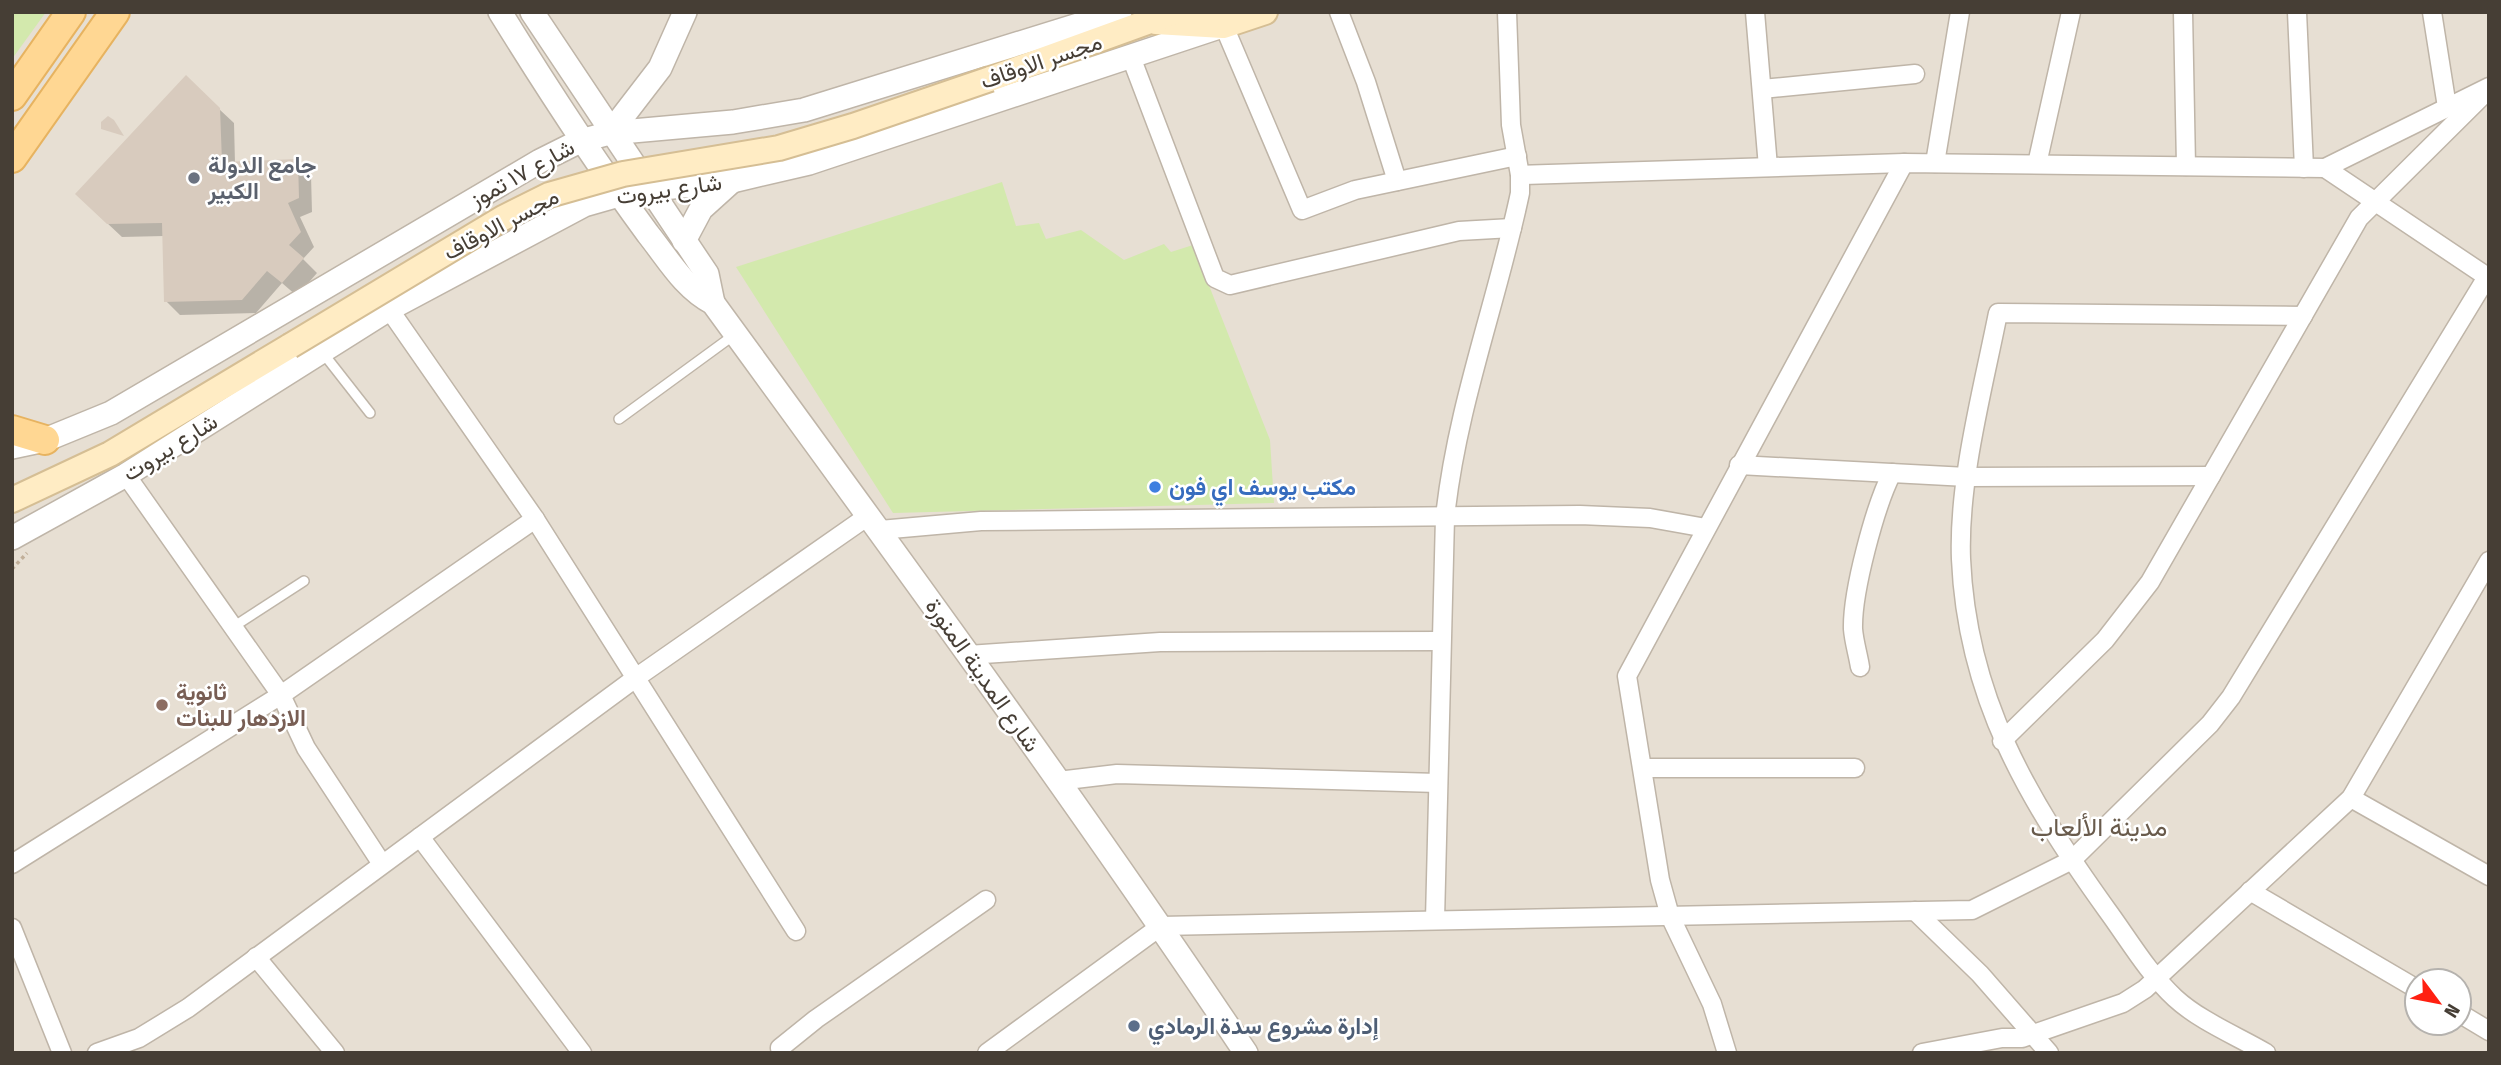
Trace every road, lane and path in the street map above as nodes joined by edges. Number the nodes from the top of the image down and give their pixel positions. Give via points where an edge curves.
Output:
1 (71, 12) edge
2 (115, 12) edge
3 (500, 12) edge
4 (532, 12) edge
5 (685, 12) edge
6 (1120, 12) edge
7 (1265, 12) edge
8 (1339, 12) edge
9 (1507, 12) edge
10 (1755, 12) edge
11 (1960, 12) edge
12 (2071, 12) edge
13 (2183, 12) edge
14 (2297, 12) edge
15 (2432, 12) edge
16 (1165, 17) edge
17 (1221, 19) edge
18 (1131, 57) junction
19 (1915, 74) dead end
20 (1762, 89) junction
21 (2489, 89) edge
22 (12, 96) edge
23 (2447, 107) junction
24 (610, 133) junction
25 (580, 141) junction
26 (12, 158) edge
27 (1904, 163) junction
28 (1935, 163) junction
29 (2037, 164) junction
30 (1519, 165) junction
31 (2186, 166) junction
32 (1768, 167) junction
33 (2304, 168) junction
34 (2325, 168) junction
35 (732, 181) junction
36 (1396, 181) junction
37 (648, 189) junction
38 (619, 194) junction
39 (2375, 199) junction
40 (1512, 228) junction
41 (684, 241) junction
42 (2488, 278) edge
43 (713, 303) junction
44 (389, 309) junction
45 (2303, 316) junction
46 (736, 334) junction
47 (322, 351) junction
48 (370, 413) dead end
49 (619, 419) dead end
50 (12, 430) edge
51 (45, 440) junction
52 (12, 447) edge
53 (89, 465) junction
54 (1739, 465) junction
55 (1892, 473) junction
56 (125, 475) junction
57 (2211, 476) junction
58 (1968, 477) junction
59 (12, 483) edge
60 (12, 500) edge
61 (1445, 517) junction
62 (534, 519) junction
63 (874, 523) junction
64 (1706, 528) junction
65 (12, 538) edge
66 (2489, 561) edge
67 (304, 581) dead end
68 (233, 627) junction
69 (1441, 641) junction
70 (968, 655) junction
71 (1860, 667) dead end
72 (637, 677) junction
73 (281, 695) junction
74 (2002, 741) junction
75 (1643, 768) junction
76 (1855, 768) dead end
77 (1058, 781) junction
78 (1438, 783) junction
79 (2351, 798) junction
80 (420, 837) junction
81 (2489, 854) edge
82 (2071, 860) junction
83 (12, 864) edge
84 (382, 864) junction
85 (2484, 873) edge
86 (2250, 891) junction
87 (986, 900) dead end
88 (1915, 911) junction
89 (1670, 916) junction
90 (1435, 920) junction
91 (1161, 926) junction
92 (12, 928) edge
93 (796, 931) dead end
94 (256, 957) junction
95 (2156, 978) junction
96 (2403, 981) edge
97 (2473, 1021) edge
98 (2489, 1031) edge
99 (2034, 1034) junction
100 (62, 1053) edge
101 (97, 1053) edge
102 (335, 1053) edge
103 (582, 1053) edge
104 (781, 1053) edge
105 (987, 1053) edge
106 (1246, 1053) edge
107 (1727, 1053) edge
108 (1922, 1053) edge
109 (2049, 1053) edge
110 (2266, 1053) edge

1 - 22 main road
2 - 26 main road
3 - 25 street
4 - 24 street
5 - 24 street via 660,68
6 - 24 street, شارع ١٧ تموز via 804,110 733,122
7 - 17 main road, شارع بيروت
8 - 36 street
9 - 30 street via 1511,125
10 - 20 street
11 - 28 street
12 - 29 street
13 - 31 street
14 - 33 street
15 - 23 street
16 - 17 main road, مجسر الاوقاف
16 - 53 main road, مجسر الاوقاف, bridge via 791,145 598,180 549,195
17 - 18 street, شارع بيروت
17 - 36 street via 1301,209
18 - 35 street, شارع بيروت via 821,159
18 - 40 street via 1215,278 1221,283 1230,285 1459,231
19 - 20 street
20 - 32 street
21 - 23 street
21 - 39 street
23 - 34 street
24 - 25 street, شارع ١٧ تموز
24 - 37 street
25 - 38 street
25 - 51 street, شارع ١٧ تموز via 540,160 111,413
27 - 28 street
27 - 32 street
27 - 54 street
28 - 29 street
29 - 31 street
30 - 32 street
30 - 36 street
30 - 40 street
31 - 33 street
33 - 34 street
34 - 39 street
35 - 37 street, شارع بيروت
35 - 41 street via 701,209
37 - 38 street, شارع بيروت
37 - 41 street
38 - 43 street via 691,289
38 - 44 street, شارع بيروت via 568,213
39 - 42 street
39 - 45 street via 2359,218
40 - 61 street via 1469,384 1451,464
41 - 43 street via 707,274
42 - 82 street via 2231,697 2210,724
43 - 46 street, شارع المدينة المنورة
44 - 47 street, شارع بيروت
44 - 62 street
45 - 57 street
45 - 58 street via 1998,313
46 - 49 lane
46 - 63 street, شارع المدينة المنورة
47 - 48 lane
47 - 56 street, شارع بيروت
50 - 51 main road
51 - 52 street, شارع ١٧ تموز
53 - 59 main road, مجسر الاوقاف
53 - 60 main road, مجسر الاوقاف
54 - 55 street
54 - 64 street
55 - 58 street
55 - 71 street via 1882,492 1864,560 1853,628
56 - 65 street, شارع بيروت
56 - 68 street
57 - 58 street
57 - 74 street via 2150,582 2105,640
58 - 74 street via 1961,556 1966,626
61 - 63 street
61 - 64 street via 1639,517
61 - 69 street
62 - 72 street
62 - 73 street
63 - 70 street, شارع المدينة المنورة
63 - 72 street
64 - 75 street via 1627,676
66 - 79 street
67 - 68 lane
68 - 73 street
69 - 70 street via 1160,642
69 - 78 street
70 - 77 street, شارع المدينة المنورة
72 - 80 street
72 - 93 street
73 - 83 street
73 - 84 street via 306,748
74 - 82 street
75 - 76 street
75 - 89 street
77 - 78 street via 1117,774
77 - 91 street, شارع المدينة المنورة
78 - 90 street
79 - 85 street
79 - 86 street
80 - 84 street
80 - 103 street
81 - 85 street
82 - 88 street via 1972,909
82 - 95 street
84 - 94 street
86 - 95 street
86 - 96 street
87 - 104 street via 816,1018 780,1048
88 - 89 street
88 - 99 street
89 - 90 street
89 - 107 street via 1712,1004
90 - 91 street
91 - 105 street
91 - 106 street, شارع المدينة المنورة
92 - 100 street
94 - 101 street via 139,1038
94 - 102 street
95 - 99 street via 2123,1003
95 - 110 street via 2177,1000
97 - 98 street
99 - 108 street
99 - 109 street

